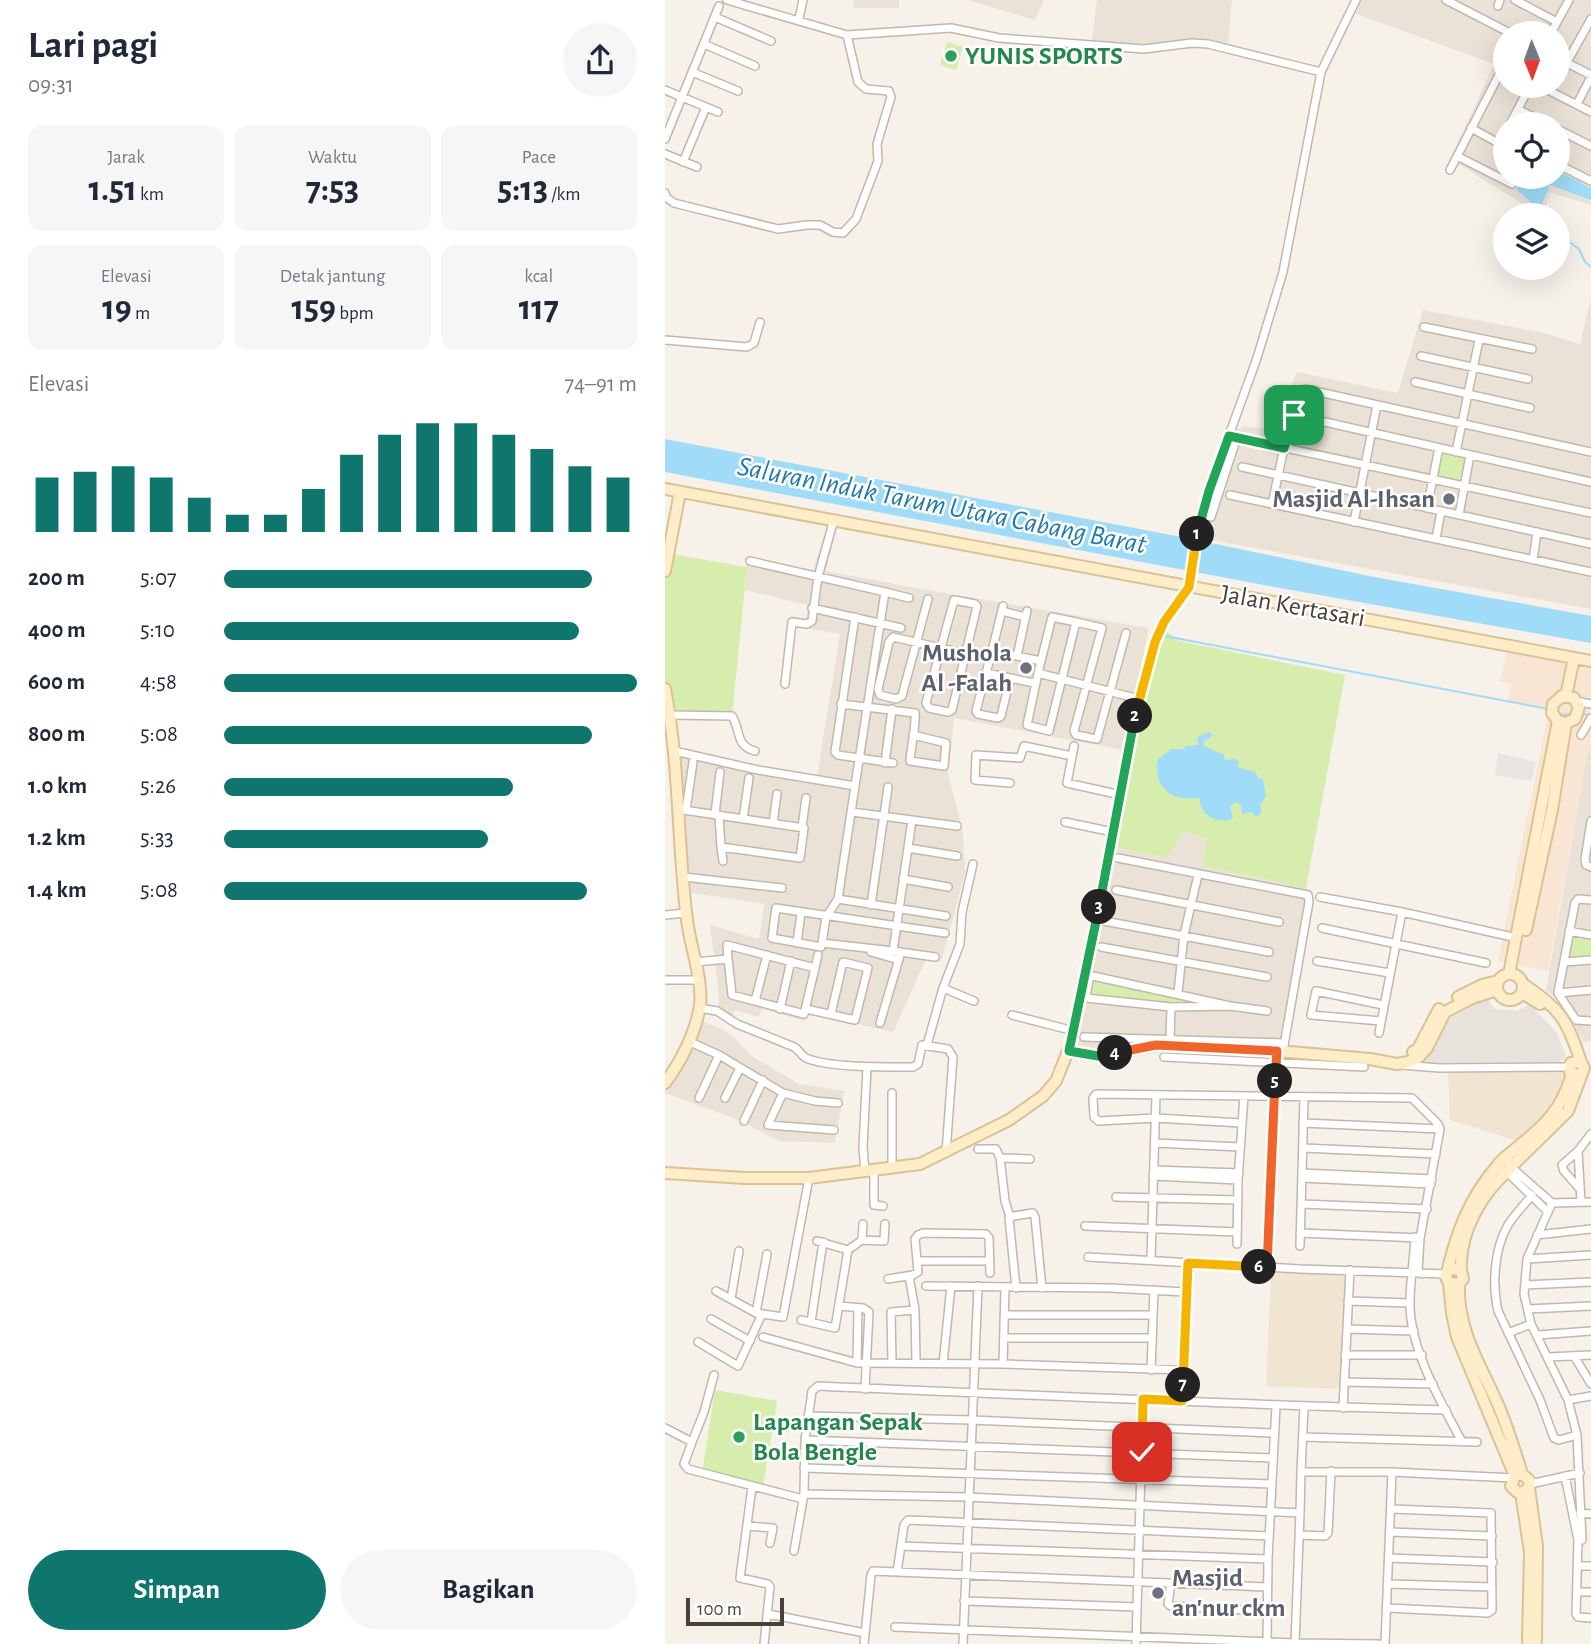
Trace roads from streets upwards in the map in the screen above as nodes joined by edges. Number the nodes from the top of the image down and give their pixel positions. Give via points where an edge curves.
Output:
1 (727, 0) edge
2 (803, 0) edge
3 (1356, 0) edge
4 (1446, 0) edge
5 (1515, 0) edge
6 (1569, 0) edge
7 (1531, 4) edge
8 (719, 6) dead end
9 (715, 17) junction
10 (799, 19) junction
11 (1591, 19) edge
12 (1556, 21) edge
13 (1558, 21) edge
14 (1493, 24) edge
15 (847, 35) junction
16 (771, 41) dead end
17 (704, 44) junction
18 (1570, 58) edge
19 (1570, 65) edge
20 (755, 66) dead end
21 (1324, 69) junction
22 (692, 72) junction
23 (1591, 76) edge
24 (1493, 86) edge
25 (665, 90) edge
26 (738, 91) dead end
27 (682, 97) junction
28 (1524, 98) edge
29 (1568, 98) edge
30 (1577, 104) junction
31 (706, 107) junction
32 (1518, 110) joint
33 (718, 112) dead end
34 (1522, 112) edge
35 (1591, 112) edge
36 (1471, 128) junction
37 (1493, 136) edge
38 (1570, 136) edge
39 (665, 138) edge
40 (1591, 146) edge
41 (665, 154) edge
42 (1457, 156) junction
43 (683, 162) junction
44 (697, 167) dead end
45 (1450, 170) dead end
46 (1570, 170) edge
47 (1493, 174) edge
48 (1591, 181) edge
49 (665, 193) edge
50 (760, 322) dead end
51 (1424, 327) dead end
52 (665, 340) edge
53 (1479, 340) junction
54 (1532, 349) dead end
55 (1420, 356) dead end
56 (1473, 367) junction
57 (1528, 379) dead end
58 (1415, 382) dead end
59 (1467, 394) junction
60 (1377, 405) junction
61 (1529, 408) dead end
62 (1294, 415) junction
63 (1461, 424) junction
64 (1371, 433) junction
65 (1233, 437) junction
66 (1284, 448) junction
67 (1439, 448) junction
68 (1456, 452) junction
69 (1591, 452) edge
70 (1470, 455) junction
71 (1364, 465) junction
72 (1242, 467) dead end
73 (1278, 475) junction
74 (1433, 480) junction
75 (1591, 482) edge
76 (1464, 486) junction
77 (665, 489) edge
78 (680, 492) junction
79 (1359, 493) junction
80 (1230, 495) dead end
81 (1272, 504) junction
82 (1427, 508) junction
83 (1441, 511) junction
84 (1591, 513) edge
85 (1459, 515) junction
86 (1211, 517) dead end
87 (834, 519) junction
88 (1354, 522) junction
89 (1537, 532) junction
90 (1436, 539) junction
91 (1591, 544) edge
92 (1532, 560) junction
93 (750, 561) dead end
94 (665, 571) edge
95 (1591, 572) edge
96 (818, 577) junction
97 (1189, 587) junction
98 (885, 592) junction
99 (909, 598) dead end
100 (928, 599) dead end
101 (812, 608) junction
102 (855, 617) junction
103 (1076, 622) junction
104 (879, 623) junction
105 (901, 628) dead end
106 (1126, 633) dead end
107 (914, 643) junction
108 (939, 649) junction
109 (965, 655) junction
110 (991, 655) junction
111 (1017, 656) junction
112 (1574, 658) junction
113 (1041, 661) junction
114 (1591, 661) edge
115 (986, 673) junction
116 (1038, 673) junction
117 (1062, 678) junction
118 (1010, 679) junction
119 (1034, 683) junction
120 (785, 684) dead end
121 (1085, 686) junction
122 (665, 690) edge
123 (1111, 692) junction
124 (1571, 698) junction
125 (1139, 699) junction
126 (841, 704) junction
127 (1591, 704) edge
128 (867, 706) junction
129 (892, 709) junction
130 (670, 715) junction
131 (1591, 718) edge
132 (1562, 722) junction
133 (669, 731) edge
134 (913, 735) junction
135 (1581, 735) dead end
136 (1074, 746) dead end
137 (674, 751) junction
138 (755, 751) dead end
139 (1072, 756) junction
140 (860, 759) junction
141 (692, 762) dead end
142 (720, 772) dead end
143 (1553, 776) junction
144 (749, 778) dead end
145 (670, 780) edge
146 (1010, 783) dead end
147 (855, 786) junction
148 (888, 787) dead end
149 (776, 794) dead end
150 (1121, 794) junction
151 (806, 798) dead end
152 (681, 809) junction
153 (852, 811) junction
154 (717, 815) junction
155 (884, 816) junction
156 (743, 819) junction
157 (912, 820) junction
158 (1065, 822) dead end
159 (773, 823) junction
160 (1591, 825) edge
161 (957, 826) dead end
162 (802, 827) junction
163 (1113, 832) junction
164 (722, 847) junction
165 (908, 848) junction
166 (957, 856) dead end
167 (1118, 858) dead end
168 (1588, 860) edge
169 (723, 861) dead end
170 (973, 864) dead end
171 (1591, 867) edge
172 (1198, 875) junction
173 (684, 877) junction
174 (903, 879) junction
175 (948, 887) dead end
176 (782, 888) dead end
177 (1116, 890) dead end
178 (1319, 897) dead end
179 (838, 899) junction
180 (1591, 901) edge
181 (1191, 904) junction
182 (871, 905) junction
183 (899, 908) junction
184 (1402, 912) junction
185 (686, 913) junction
186 (801, 913) junction
187 (665, 915) edge
188 (946, 916) dead end
189 (826, 917) junction
190 (1104, 921) dead end
191 (1279, 922) dead end
192 (897, 926) junction
193 (1322, 928) dead end
194 (1569, 932) junction
195 (945, 933) dead end
196 (1184, 935) junction
197 (1591, 935) edge
198 (1517, 938) junction
199 (797, 943) junction
200 (822, 943) junction
201 (1395, 944) junction
202 (1101, 947) dead end
203 (1269, 952) dead end
204 (898, 954) junction
205 (767, 955) junction
206 (818, 955) dead end
207 (935, 957) dead end
208 (729, 959) junction
209 (1591, 960) edge
210 (791, 961) junction
211 (1181, 961) junction
212 (1317, 961) dead end
213 (695, 962) junction
214 (1564, 962) junction
215 (1486, 963) dead end
216 (815, 968) junction
217 (1390, 973) junction
218 (1267, 977) dead end
219 (665, 980) edge
220 (697, 980) junction
221 (1517, 981) junction
222 (1498, 985) junction
223 (943, 988) junction
224 (1591, 990) edge
225 (1178, 993) junction
226 (1558, 993) junction
227 (755, 1001) junction
228 (974, 1001) dead end
229 (1383, 1005) junction
230 (1230, 1006) junction
231 (1171, 1007) junction
232 (699, 1008) junction
233 (780, 1009) junction
234 (806, 1009) junction
235 (1267, 1011) dead end
236 (831, 1014) junction
237 (1012, 1015) dead end
238 (1381, 1021) junction
239 (1591, 1021) edge
240 (880, 1023) dead end
241 (1074, 1031) junction
242 (1379, 1033) dead end
243 (1084, 1037) dead end
244 (1170, 1040) junction
245 (688, 1041) junction
246 (927, 1045) junction
247 (1282, 1048) junction
248 (1069, 1051) junction
249 (719, 1055) junction
250 (1164, 1057) dead end
251 (1276, 1063) junction
252 (1367, 1063) junction
253 (1397, 1064) junction
254 (867, 1067) junction
255 (740, 1068) junction
256 (1578, 1068) edge
257 (763, 1080) junction
258 (665, 1083) edge
259 (783, 1093) junction
260 (893, 1093) dead end
261 (1156, 1095) junction
262 (1244, 1096) junction
263 (1274, 1097) junction
264 (699, 1098) dead end
265 (725, 1098) dead end
266 (1304, 1098) junction
267 (838, 1103) dead end
268 (1156, 1118) junction
269 (744, 1121) dead end
270 (1241, 1123) junction
271 (1303, 1123) junction
272 (1440, 1129) junction
273 (834, 1130) dead end
274 (1591, 1134) edge
275 (1155, 1143) junction
276 (1240, 1147) junction
277 (1303, 1148) junction
278 (978, 1149) dead end
279 (1578, 1151) junction
280 (946, 1153) junction
281 (1436, 1154) junction
282 (1000, 1158) junction
283 (1030, 1159) dead end
284 (1504, 1167) junction
285 (892, 1168) junction
286 (869, 1172) junction
287 (665, 1173) edge
288 (1153, 1173) junction
289 (1302, 1175) junction
290 (1238, 1176) junction
291 (809, 1178) junction
292 (1432, 1181) junction
293 (1579, 1188) junction
294 (1532, 1195) junction
295 (1116, 1197) dead end
296 (1152, 1197) junction
297 (1238, 1200) junction
298 (1581, 1202) junction
299 (1591, 1202) edge
300 (1301, 1203) junction
301 (883, 1206) dead end
302 (1550, 1207) junction
303 (1427, 1209) junction
304 (1010, 1217) junction
305 (863, 1224) dead end
306 (885, 1224) dead end
307 (1085, 1226) dead end
308 (1151, 1229) junction
309 (1591, 1229) edge
310 (1237, 1232) junction
311 (1300, 1233) junction
312 (1537, 1235) junction
313 (1418, 1238) junction
314 (862, 1240) junction
315 (1237, 1244) dead end
316 (1300, 1246) dead end
317 (848, 1250) junction
318 (739, 1251) dead end
319 (767, 1254) dead end
320 (1591, 1255) edge
321 (1088, 1256) dead end
322 (1151, 1259) junction
323 (1527, 1259) junction
324 (919, 1261) junction
325 (989, 1261) junction
326 (1188, 1263) junction
327 (1267, 1267) junction
328 (1350, 1270) junction
329 (1415, 1272) junction
330 (990, 1273) dead end
331 (909, 1276) junction
332 (1452, 1276) junction
333 (888, 1279) dead end
334 (1591, 1282) edge
335 (1525, 1285) junction
336 (926, 1286) dead end
337 (951, 1286) junction
338 (978, 1286) junction
339 (1005, 1288) junction
340 (1016, 1288) junction
341 (1042, 1288) junction
342 (1154, 1290) junction
343 (716, 1291) dead end
344 (1186, 1292) junction
345 (731, 1299) junction
346 (1348, 1301) junction
347 (1409, 1303) junction
348 (839, 1306) junction
349 (1591, 1306) edge
350 (858, 1308) junction
351 (1528, 1309) junction
352 (915, 1310) junction
353 (759, 1313) junction
354 (1005, 1315) junction
355 (1153, 1315) junction
356 (783, 1317) junction
357 (711, 1319) dead end
358 (811, 1322) junction
359 (1531, 1324) junction
360 (1347, 1329) junction
361 (1414, 1331) junction
362 (1591, 1332) edge
363 (1508, 1333) junction
364 (1538, 1335) junction
365 (763, 1338) dead end
366 (1005, 1338) junction
367 (1152, 1338) junction
368 (750, 1341) junction
369 (698, 1342) dead end
370 (1345, 1355) junction
371 (1422, 1355) junction
372 (1591, 1355) edge
373 (1574, 1356) junction
374 (1548, 1357) junction
375 (892, 1362) junction
376 (916, 1362) junction
377 (857, 1363) junction
378 (866, 1363) junction
379 (943, 1364) junction
380 (975, 1364) junction
381 (1003, 1364) junction
382 (1151, 1370) junction
383 (1184, 1370) junction
384 (714, 1375) dead end
385 (1590, 1381) edge
386 (1344, 1382) junction
387 (1433, 1384) junction
388 (865, 1389) junction
389 (972, 1393) junction
390 (1591, 1396) edge
391 (1143, 1399) junction
392 (1568, 1400) junction
393 (1182, 1401) junction
394 (1276, 1406) junction
395 (1304, 1407) junction
396 (1343, 1408) junction
397 (1446, 1410) junction
398 (807, 1416) junction
399 (971, 1420) junction
400 (1143, 1427) junction
401 (665, 1429) edge
402 (1274, 1433) junction
403 (1577, 1435) junction
404 (1303, 1437) junction
405 (805, 1440) junction
406 (692, 1441) junction
407 (1462, 1442) junction
408 (1477, 1442) dead end
409 (969, 1445) junction
410 (1142, 1452) junction
411 (1272, 1458) junction
412 (804, 1468) junction
413 (1331, 1471) junction
414 (1301, 1472) junction
415 (1392, 1472) junction
416 (1580, 1473) junction
417 (968, 1474) junction
418 (1516, 1476) junction
419 (1565, 1476) junction
420 (1141, 1480) junction
421 (1272, 1484) junction
422 (752, 1487) junction
423 (1527, 1488) junction
424 (803, 1497) junction
425 (967, 1497) junction
426 (1141, 1505) junction
427 (1392, 1509) junction
428 (1271, 1511) junction
429 (1300, 1513) junction
430 (1580, 1513) junction
431 (1591, 1514) edge
432 (967, 1524) junction
433 (747, 1526) junction
434 (1140, 1530) junction
435 (1391, 1532) junction
436 (1300, 1535) junction
437 (1492, 1535) junction
438 (1269, 1536) junction
439 (1584, 1540) edge
440 (770, 1543) dead end
441 (901, 1546) junction
442 (966, 1550) junction
443 (794, 1551) dead end
444 (1139, 1555) junction
445 (1389, 1558) junction
446 (1268, 1559) junction
447 (1493, 1562) junction
448 (1579, 1566) junction
449 (1591, 1566) edge
450 (897, 1572) junction
451 (965, 1575) junction
452 (1139, 1580) junction
453 (1171, 1583) junction
454 (1389, 1584) junction
455 (1267, 1587) junction
456 (1492, 1587) junction
457 (1577, 1592) junction
458 (1591, 1592) edge
459 (964, 1601) junction
460 (1137, 1607) junction
461 (1388, 1608) junction
462 (1266, 1611) junction
463 (768, 1614) junction
464 (1591, 1618) edge
465 (895, 1627) dead end
466 (963, 1630) junction
467 (865, 1633) junction
468 (1136, 1640) edge
469 (1267, 1641) junction
470 (1532, 1643) edge
471 (764, 1644) edge
472 (864, 1644) edge
473 (963, 1644) edge
474 (1295, 1644) edge
475 (1379, 1644) edge
476 (1385, 1644) edge

1 - 10 street
2 - 10 street
3 - 21 street
4 - 14 street
5 - 7 street
6 - 13 street
7 - 12 street
8 - 9 street
9 - 16 street
9 - 17 street
10 - 15 street
11 - 18 street
15 - 21 street via 951,28 999,38 1144,49 1208,44
15 - 49 street via 858,82 866,89 891,93 877,144 879,161 848,230 833,232 820,225 778,229 674,203
17 - 20 street
17 - 22 street
19 - 23 street
21 - 65 street via 1283,272
22 - 26 street
22 - 27 street
23 - 30 street
24 - 36 street
25 - 27 street
27 - 31 street
27 - 39 street
28 - 32 street
29 - 30 street
30 - 35 street
31 - 33 street
31 - 43 street
32 - 34 street
36 - 37 street
36 - 42 street
38 - 40 street
41 - 43 street
42 - 45 street
42 - 47 street
43 - 44 street
46 - 48 street
50 - 52 street via 754,343 747,347
51 - 53 street
53 - 54 street
53 - 56 street
55 - 56 street
56 - 57 street
56 - 59 street
58 - 59 street
59 - 61 street
59 - 63 street
60 - 62 street via 1305,389
60 - 63 street
60 - 64 street
62 - 64 street
62 - 66 street
63 - 68 street
63 - 69 street
64 - 67 street
64 - 71 street
65 - 66 street
65 - 86 street
65 - 97 street via 1202,512
66 - 71 street
66 - 73 street
67 - 68 street
67 - 74 street
68 - 70 street
70 - 75 street
70 - 76 street
71 - 74 street
71 - 79 street
72 - 73 street
73 - 79 street
73 - 81 street
74 - 76 street
74 - 82 street
76 - 84 street
76 - 85 street
77 - 78 street, Jalan Kertasari
78 - 87 street, Jalan Kertasari
78 - 94 street
79 - 82 street
79 - 88 street
80 - 81 street
81 - 88 street
82 - 83 street
83 - 85 street
83 - 90 street
85 - 89 street
87 - 96 street
87 - 97 street, Jalan Kertasari
88 - 90 street
89 - 91 street
89 - 92 street
90 - 92 street
92 - 95 street
93 - 96 street
96 - 98 street
96 - 101 street
97 - 112 street, Jalan Kertasari
97 - 125 street via 1155,642
98 - 99 street
98 - 104 street
100 - 107 street
101 - 102 street
101 - 120 street via 810,624 792,622
102 - 104 street
102 - 126 street
103 - 113 street via 1052,617
103 - 117 street
103 - 121 street via 1102,629
104 - 105 street
104 - 128 street
106 - 123 street
107 - 107 street via 891,639 880,695 902,696
107 - 108 street
108 - 109 street
108 - 109 street via 954,600 975,604
108 - 109 street via 926,703 929,708 952,710
109 - 110 street
110 - 111 street
110 - 111 street via 1002,608 1026,614
110 - 115 street
111 - 113 street
112 - 114 street, Jalan Kertasari
112 - 124 street
113 - 116 street
115 - 118 street
115 - 118 street via 978,715 1001,716
116 - 117 street
116 - 119 street
117 - 119 street via 1049,731 1027,725
117 - 121 street
118 - 119 street
121 - 123 street
121 - 123 street via 1076,736 1099,737
122 - 130 street
123 - 125 street
124 - 127 street
124 - 132 street via 1579,707 1578,715 1571,722
124 - 132 street via 1558,698 1553,704 1552,713
125 - 150 street
126 - 128 street
126 - 140 street via 835,752
128 - 129 street
128 - 140 street
129 - 134 street via 915,713
129 - 140 street via 889,763
130 - 133 street
130 - 138 street via 732,716 739,742
131 - 135 street
132 - 143 street
133 - 137 street
134 - 134 street via 946,743 944,766 911,762
136 - 139 street
137 - 145 street
137 - 147 street
139 - 146 street via 1024,746 1020,758 976,755 975,780
139 - 150 street via 1067,783
140 - 147 street
141 - 152 street
142 - 154 street
143 - 198 street
143 - 221 street
144 - 156 street
145 - 152 street
147 - 153 street
148 - 155 street
149 - 159 street
150 - 163 street
151 - 162 street
152 - 154 street
152 - 173 street
153 - 155 street
153 - 179 street
154 - 156 street
154 - 164 street
155 - 157 street
155 - 182 street
156 - 159 street
157 - 161 street
157 - 165 street
158 - 163 street
159 - 162 street
160 - 168 street
162 - 164 street via 800,858
163 - 241 street
164 - 169 street
165 - 166 street
165 - 174 street
167 - 172 street
168 - 171 street via 1586,865
170 - 223 street via 960,944
172 - 181 street
172 - 247 street via 1310,898
173 - 176 street
173 - 185 street
174 - 175 street
174 - 183 street
177 - 181 street
178 - 184 street
179 - 182 street
179 - 189 street
180 - 194 street via 1575,902
181 - 191 street
181 - 196 street
182 - 183 street
183 - 188 street
183 - 192 street
184 - 198 street
184 - 201 street
185 - 187 street
185 - 213 street
186 - 189 street
186 - 199 street
186 - 199 street via 776,908 772,938
189 - 192 street
189 - 200 street
190 - 196 street
192 - 195 street
192 - 204 street
193 - 201 street
194 - 197 street
194 - 214 street
196 - 203 street
196 - 211 street
198 - 221 street
199 - 200 street via 821,947
200 - 204 street
201 - 215 street
201 - 217 street
202 - 211 street
204 - 207 street
204 - 240 street
205 - 208 street via 727,945
205 - 210 street
205 - 227 street
206 - 216 street
208 - 213 street
208 - 227 street via 731,995
209 - 214 street
210 - 216 street
210 - 233 street
211 - 218 street
211 - 225 street
212 - 217 street
213 - 220 street
214 - 226 street
216 - 234 street
217 - 229 street
219 - 220 street
220 - 232 street
221 - 222 street
221 - 222 street via 1515,999 1506,999
221 - 256 street via 1561,1025
222 - 252 street via 1482,985 1442,1006 1418,1049 1408,1056
222 - 253 street via 1445,1012 1418,1058
223 - 228 street
223 - 246 street
224 - 226 street
225 - 230 street
225 - 231 street via 1093,976 1089,979 1087,1000
226 - 239 street via 1576,1020
227 - 233 street
229 - 238 street
229 - 238 street via 1316,991 1311,1015
230 - 231 street
230 - 235 street
231 - 244 street
232 - 245 street
232 - 254 street via 717,1011 795,1047 809,1059
233 - 234 street via 804,1014
234 - 236 street
236 - 236 street via 855,1020 868,968 843,962
237 - 241 street
238 - 242 street
241 - 248 street
243 - 244 street
244 - 247 street
245 - 249 street
245 - 258 street
246 - 254 street via 922,1045 915,1067
246 - 280 street via 948,1049 953,1055
247 - 248 street via 1156,1045 1098,1056
247 - 251 street
247 - 252 street
248 - 280 street via 1056,1081 1043,1096
249 - 255 street
249 - 264 street
250 - 251 street
251 - 252 street
251 - 263 street
252 - 253 street
253 - 256 street
254 - 286 street via 863,1147
255 - 257 street
255 - 265 street
256 - 284 street via 1555,1114
257 - 259 street
257 - 269 street
259 - 267 street
259 - 273 street via 768,1125
260 - 285 street
261 - 262 street
261 - 268 street
261 - 268 street via 1096,1094 1093,1098 1098,1121
262 - 263 street
262 - 270 street
263 - 266 street
263 - 327 street
266 - 271 street
266 - 272 street via 1412,1098
268 - 270 street
268 - 275 street
270 - 276 street
271 - 272 street
271 - 277 street
272 - 281 street
274 - 279 street
275 - 276 street
275 - 288 street
276 - 290 street
277 - 281 street
277 - 289 street
278 - 282 street via 996,1149
279 - 293 street
279 - 293 street via 1562,1167
280 - 285 street via 920,1164
281 - 292 street
282 - 283 street
282 - 304 street
284 - 294 street
284 - 302 street
284 - 332 street via 1471,1201 1458,1233
285 - 286 street
286 - 291 street
286 - 301 street via 874,1205
287 - 291 street
288 - 290 street
288 - 296 street
289 - 292 street
289 - 300 street
290 - 297 street
291 - 356 street
292 - 303 street
293 - 298 street
294 - 302 street
294 - 363 street via 1507,1227 1498,1259 1495,1300
295 - 296 street
296 - 297 street
296 - 308 street
297 - 310 street
298 - 299 street
298 - 302 street
300 - 303 street
300 - 311 street
302 - 312 street
303 - 313 street
304 - 340 street
304 - 341 street via 1035,1215
305 - 314 street
306 - 314 street via 884,1241
307 - 308 street
308 - 310 street
308 - 322 street
309 - 312 street
310 - 315 street
311 - 313 street
311 - 316 street
312 - 323 street
313 - 329 street
314 - 317 street
317 - 348 street
317 - 358 street via 820,1242
318 - 345 street
319 - 353 street
320 - 323 street
321 - 322 street
322 - 326 street
323 - 335 street
324 - 325 street
324 - 325 street via 915,1239 923,1233 986,1234
324 - 331 street via 918,1272
325 - 330 street
326 - 327 street
326 - 344 street
327 - 328 street
328 - 329 street
328 - 346 street
329 - 332 street
329 - 347 street
331 - 333 street
331 - 352 street
332 - 418 street via 1464,1343 1499,1408
334 - 335 street
335 - 351 street
336 - 337 street
337 - 338 street
337 - 379 street
338 - 339 street
338 - 380 street
339 - 340 street
339 - 354 street
340 - 341 street
341 - 342 street
342 - 344 street
342 - 355 street
343 - 345 street
344 - 383 street
345 - 353 street
346 - 347 street
346 - 360 street
347 - 361 street
348 - 350 street
348 - 358 street via 835,1328
349 - 351 street
350 - 377 street
350 - 378 street via 869,1312
351 - 359 street
352 - 375 street via 891,1312
352 - 376 street
353 - 356 street
353 - 368 street
354 - 355 street
354 - 366 street
355 - 367 street
356 - 358 street
357 - 368 street
359 - 363 street
359 - 364 street
360 - 361 street
360 - 370 street
361 - 371 street
362 - 364 street
363 - 403 street via 1554,1438
364 - 374 street
365 - 377 street
366 - 367 street
366 - 381 street
367 - 382 street
368 - 369 street via 738,1366
370 - 371 street
370 - 386 street
371 - 387 street
372 - 373 street
373 - 374 street
373 - 385 street
374 - 392 street
375 - 376 street
375 - 378 street
376 - 379 street
377 - 378 street
378 - 388 street
379 - 380 street
380 - 381 street
380 - 389 street
381 - 382 street
382 - 383 street
383 - 393 street
384 - 406 street
386 - 387 street
386 - 396 street
387 - 397 street
388 - 389 street
388 - 398 street via 816,1387
389 - 391 street
389 - 399 street
390 - 392 street
391 - 393 street
391 - 400 street
392 - 403 street
393 - 394 street
394 - 395 street
394 - 402 street
395 - 396 street
395 - 404 street
396 - 397 street
397 - 407 street
398 - 399 street
398 - 405 street
399 - 400 street
399 - 409 street
400 - 402 street
400 - 410 street
401 - 406 street
402 - 411 street
403 - 416 street
404 - 407 street
404 - 414 street
405 - 409 street
405 - 412 street
406 - 422 street via 686,1468
407 - 408 street
409 - 410 street
409 - 417 street
410 - 411 street
410 - 420 street
411 - 421 street
412 - 417 street
412 - 424 street
413 - 414 street
413 - 415 street
413 - 436 street via 1328,1533
414 - 429 street
415 - 418 street
415 - 427 street
416 - 419 street
416 - 430 street
417 - 420 street
417 - 425 street
418 - 423 street via 1527,1476
418 - 423 street via 1511,1486 1517,1492
419 - 423 street
419 - 439 street
420 - 421 street
420 - 426 street
421 - 428 street
422 - 424 street
422 - 433 street
423 - 470 street via 1534,1573
424 - 425 street
424 - 443 street
425 - 426 street
425 - 432 street
426 - 428 street
426 - 434 street
427 - 435 street
427 - 437 street via 1488,1512
428 - 429 street
428 - 438 street
429 - 436 street
430 - 431 street
430 - 439 street
432 - 434 street
432 - 441 street via 907,1520
432 - 442 street
433 - 440 street via 773,1528
433 - 463 street via 740,1578 769,1585
434 - 438 street
434 - 444 street
435 - 437 street
435 - 445 street
436 - 474 street
437 - 447 street
438 - 446 street
439 - 448 street
441 - 442 street
441 - 450 street
442 - 444 street
442 - 451 street
444 - 446 street
444 - 452 street
445 - 447 street
445 - 454 street
446 - 455 street
447 - 456 street
448 - 449 street
448 - 457 street
450 - 451 street
450 - 467 street via 871,1573
451 - 452 street
451 - 459 street
452 - 453 street
452 - 460 street
453 - 455 street
453 - 462 street via 1171,1606
454 - 456 street
454 - 461 street
455 - 462 street
456 - 461 street via 1490,1613
457 - 458 street
457 - 464 street via 1577,1616
459 - 460 street
459 - 466 street
460 - 468 street
461 - 476 street
462 - 469 street
463 - 467 street
463 - 471 street
465 - 466 street
466 - 468 street
466 - 473 street
467 - 472 street
468 - 469 street
469 - 474 street
474 - 475 street

